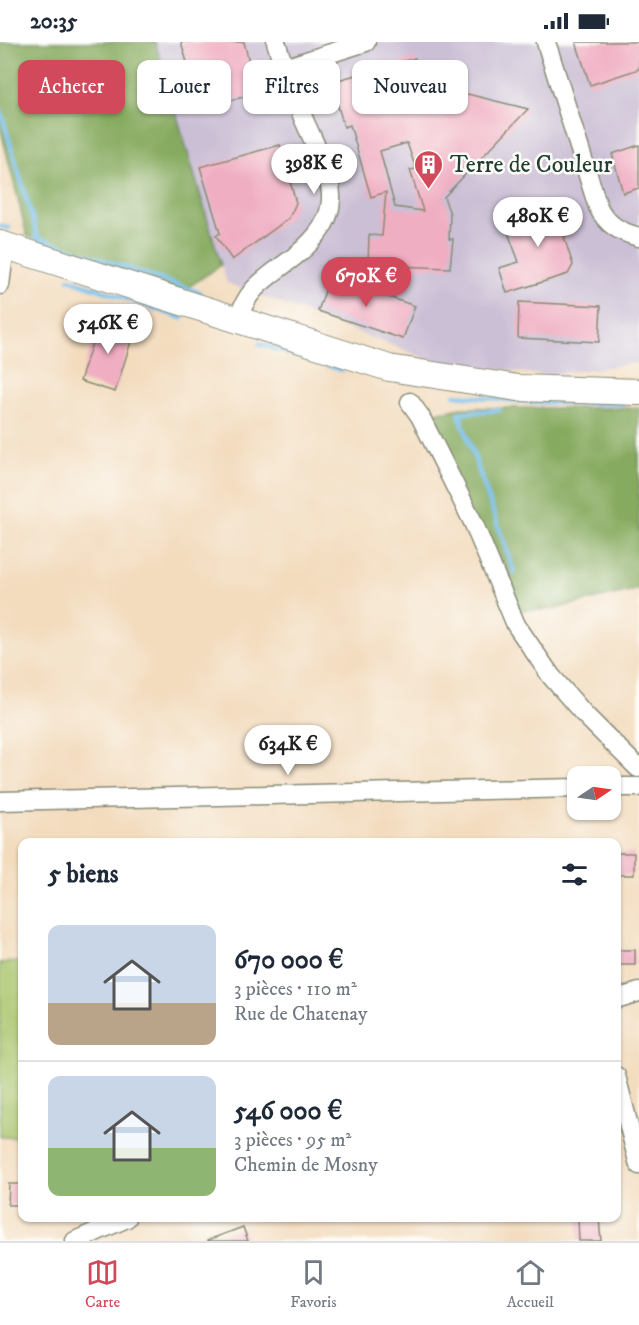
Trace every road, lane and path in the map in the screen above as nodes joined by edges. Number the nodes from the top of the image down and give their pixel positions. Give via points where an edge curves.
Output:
1 (276, 42) edge
2 (366, 42) edge
3 (546, 42) edge
4 (282, 60) edge
5 (309, 60) edge
6 (303, 114) edge
7 (639, 237) edge
8 (2, 245) edge
9 (0, 285) edge
10 (238, 320) junction
11 (639, 375) edge
12 (560, 390) junction
13 (639, 392) edge
14 (410, 402) dead end
15 (638, 768) edge
16 (639, 787) edge
17 (567, 788) edge
18 (621, 788) edge
19 (0, 801) edge
20 (639, 992) edge
21 (621, 997) edge
22 (621, 1095) edge
23 (639, 1165) edge
24 (118, 1222) edge
25 (75, 1241) edge

1 - 4 street
2 - 5 street
3 - 7 street via 598,207 617,229
6 - 10 street via 330,181 330,209 316,238 246,296
8 - 9 street
8 - 10 street
10 - 12 street via 389,368 471,382
11 - 12 street
12 - 13 street
14 - 15 street via 473,522 516,625 551,676
16 - 18 street
17 - 19 street
20 - 21 street
22 - 23 street
24 - 25 street

